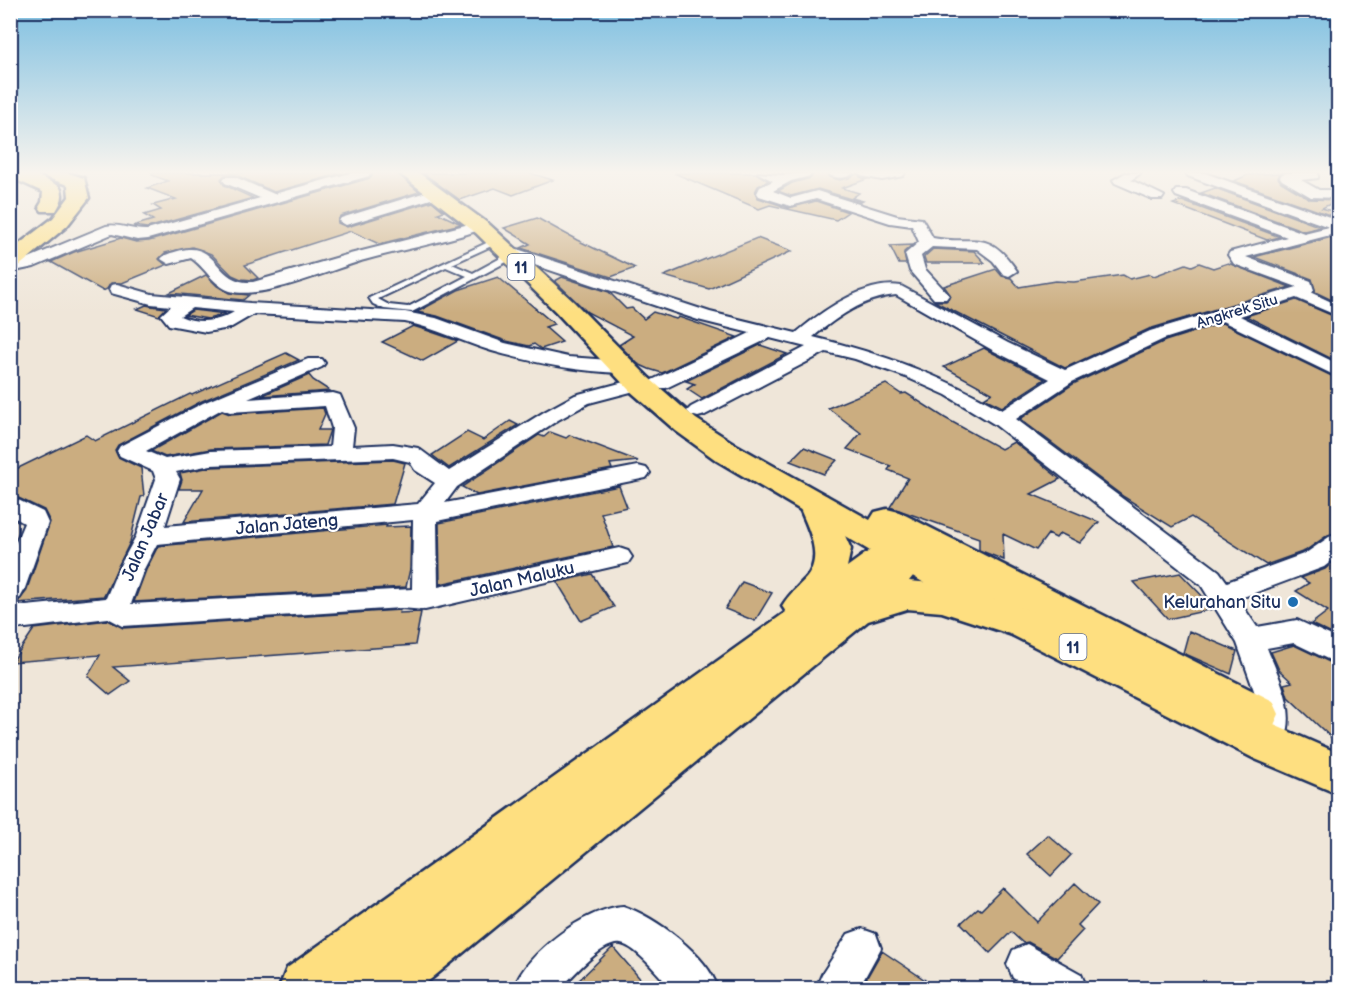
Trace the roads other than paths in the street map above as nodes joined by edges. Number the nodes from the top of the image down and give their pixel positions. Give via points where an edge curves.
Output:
1 (40, 220) edge
2 (62, 220) edge
3 (198, 220) edge
4 (350, 220) edge
5 (469, 220) edge
6 (894, 220) edge
7 (1252, 220) edge
8 (1318, 220) edge
9 (346, 221) dead end
10 (477, 226) junction
11 (1338, 227) edge
12 (1303, 238) junction
13 (930, 243) junction
14 (504, 249) junction
15 (12, 257) edge
16 (169, 259) dead end
17 (445, 264) junction
18 (1009, 271) dead end
19 (474, 276) junction
20 (263, 285) junction
21 (117, 289) dead end
22 (1298, 293) junction
23 (940, 295) dead end
24 (250, 308) junction
25 (1338, 311) edge
26 (1224, 315) junction
27 (769, 331) junction
28 (800, 339) junction
29 (824, 345) junction
30 (315, 363) dead end
31 (1338, 371) edge
32 (1065, 378) junction
33 (643, 379) junction
34 (210, 407) junction
35 (698, 411) junction
36 (1002, 419) junction
37 (340, 454) junction
38 (163, 467) junction
39 (638, 473) dead end
40 (449, 482) junction
41 (10, 504) edge
42 (815, 504) junction
43 (425, 513) junction
44 (149, 536) junction
45 (1338, 543) edge
46 (912, 546) junction
47 (619, 557) dead end
48 (10, 591) edge
49 (1221, 595) junction
50 (425, 600) junction
51 (116, 607) junction
52 (855, 611) junction
53 (10, 616) edge
54 (1028, 625) junction
55 (1250, 640) junction
56 (1338, 652) edge
57 (739, 669) junction
58 (1272, 734) junction
59 (1338, 760) edge
60 (1338, 774) edge
61 (862, 948) dead end
62 (1027, 964) dead end
63 (307, 988) edge
64 (377, 988) edge
65 (534, 988) edge
66 (698, 988) edge
67 (836, 988) edge
68 (1067, 988) edge

1 - 15 highway
2 - 15 highway
3 - 15 street via 148,234 111,229 28,264
4 - 9 street
5 - 10 highway, 11
6 - 13 street via 914,220
7 - 12 street
8 - 11 street
10 - 14 highway, 11
10 - 20 street
11 - 12 street, Angkrek Situ
12 - 22 street, Angkrek Situ via 1236,255 1240,261 1305,285 1306,290
13 - 18 street via 981,244 998,254
13 - 23 street via 913,254 912,260
14 - 17 lane
14 - 19 lane
14 - 27 street via 704,316
14 - 33 highway, 11
16 - 20 street via 195,253 232,287
17 - 19 lane
17 - 19 lane via 373,298 387,307 408,310
20 - 24 street via 264,296
21 - 24 street via 186,304 170,315 175,321 215,328
22 - 25 street
22 - 26 street, Angkrek Situ
24 - 33 street via 430,321 492,345
26 - 31 street
26 - 32 street, Angkrek Situ via 1157,335
27 - 28 street
27 - 33 street
28 - 29 street
28 - 32 street via 827,315 859,297 895,290
29 - 35 street
29 - 36 street via 913,373
30 - 34 street
32 - 36 street, Angkrek Situ
33 - 35 highway, 11
33 - 40 street via 582,399
33 - 42 highway, 11 via 694,431
34 - 37 street via 333,399 343,428
34 - 38 street via 123,448
35 - 46 highway, 11
36 - 49 street via 1210,578
37 - 38 street via 211,458
37 - 40 street via 410,453
38 - 44 street, Jalan Jabar via 168,479
39 - 43 street, Jalan Jateng
40 - 43 street
41 - 48 street via 36,523
42 - 46 highway, 11
42 - 57 highway via 834,549 826,580
43 - 44 street, Jalan Jateng
43 - 50 street
44 - 51 street, Jalan Jabar
45 - 49 street via 1315,560
46 - 52 highway
46 - 54 highway, 11
46 - 57 highway
46 - 58 highway, 11
47 - 50 street, Jalan Maluku
49 - 55 street
50 - 51 street, Jalan Maluku via 401,598 123,615
51 - 53 street
52 - 54 highway via 907,595 943,598
52 - 64 highway
54 - 58 highway, 11
55 - 56 street via 1297,632
55 - 58 street via 1272,699
57 - 63 highway
58 - 59 highway, 11
58 - 60 highway, 11
61 - 67 street
62 - 68 street
65 - 66 street via 597,931 622,925 638,931

